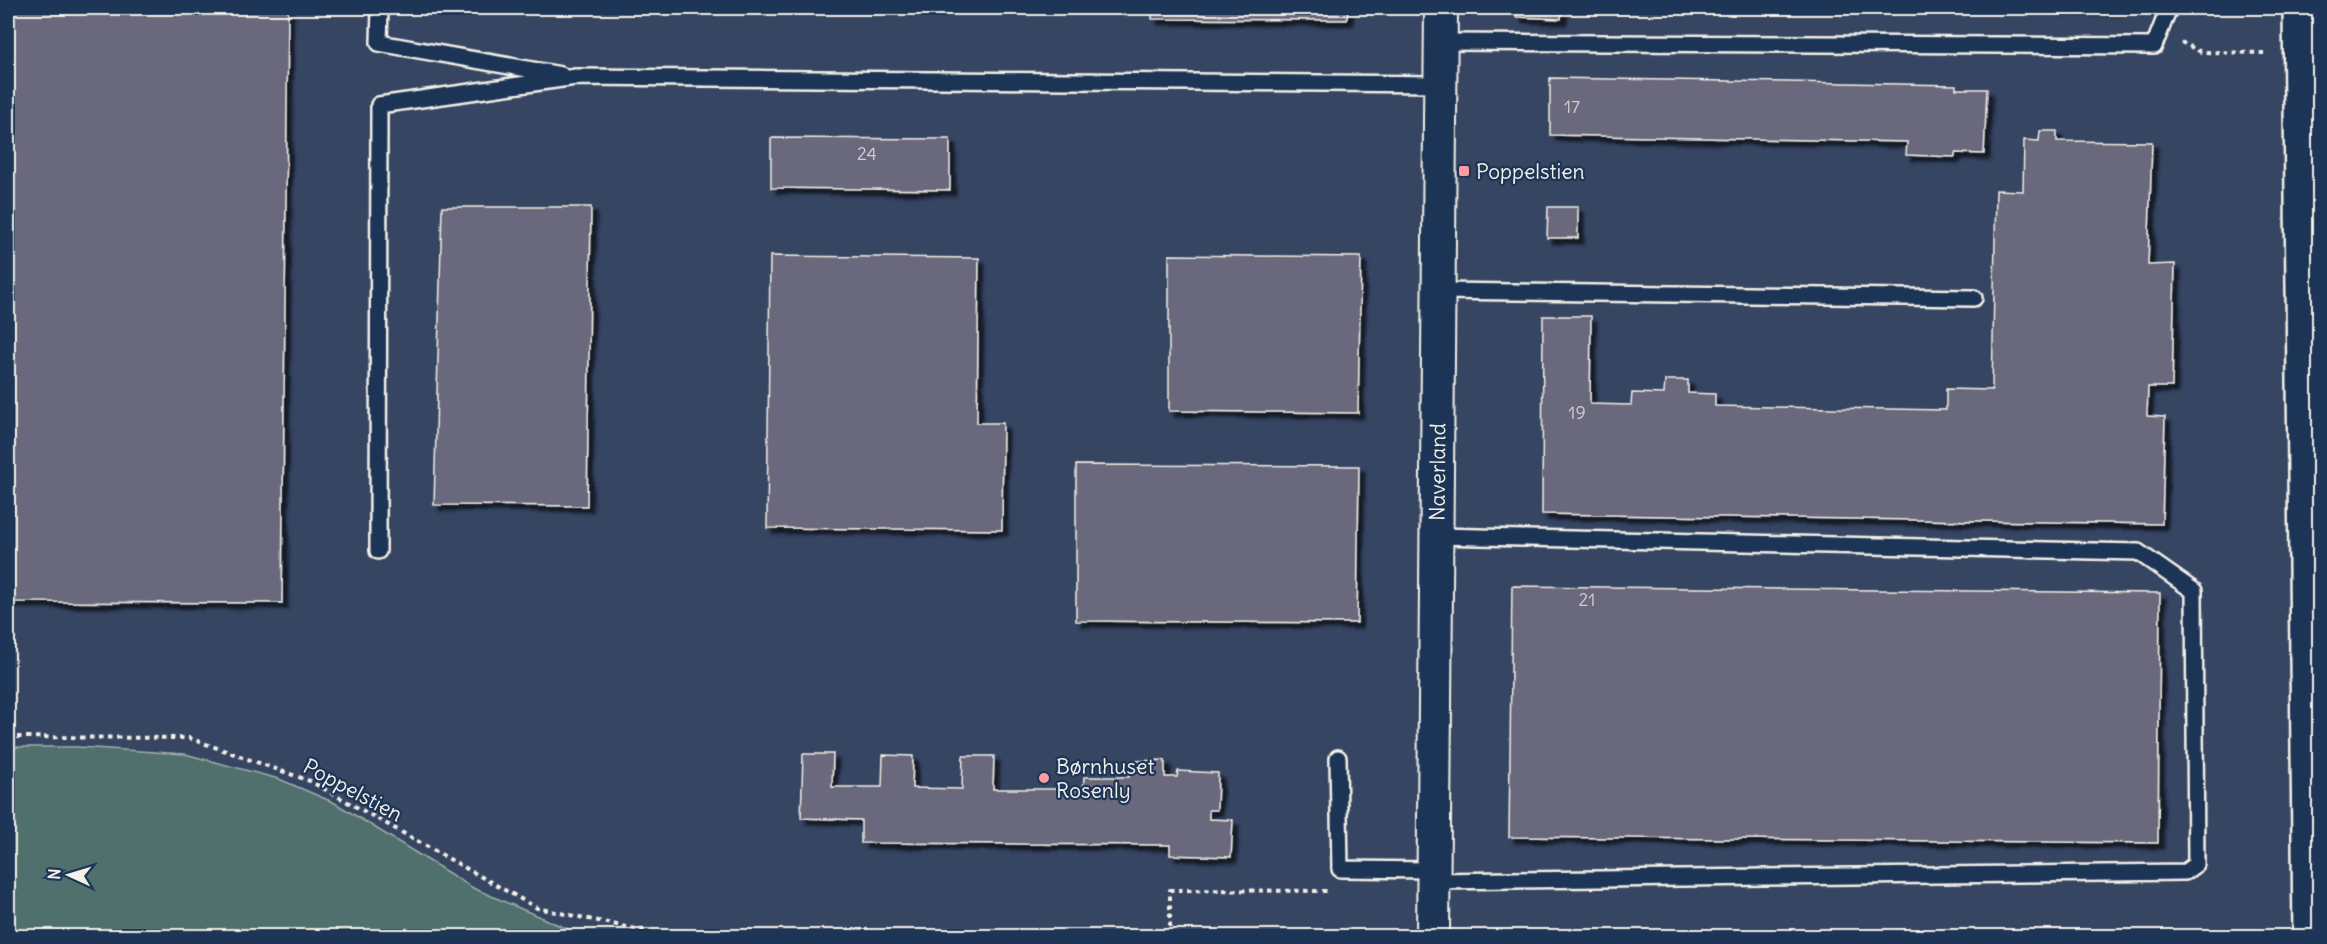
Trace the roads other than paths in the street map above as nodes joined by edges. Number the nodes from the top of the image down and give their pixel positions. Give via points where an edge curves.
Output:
1 (380, 8) edge
2 (1441, 8) edge
3 (2169, 8) edge
4 (2300, 8) edge
5 (1441, 42) junction
6 (576, 77) junction
7 (1440, 84) junction
8 (1439, 291) junction
9 (1974, 298) dead end
10 (1437, 536) junction
11 (378, 551) dead end
12 (1338, 758) dead end
13 (1434, 876) junction
14 (1433, 936) edge
15 (2310, 936) edge

1 - 6 lane via 379,43
2 - 5 street, Naverland
3 - 5 lane via 2154,46
4 - 15 street
5 - 7 street, Naverland
6 - 7 lane
6 - 11 lane via 380,105
7 - 8 street, Naverland
8 - 9 lane
8 - 10 street, Naverland
10 - 13 street, Naverland
10 - 13 lane via 2138,552 2194,591 2196,864 2185,872
12 - 13 lane via 1340,869
13 - 14 street, Naverland

